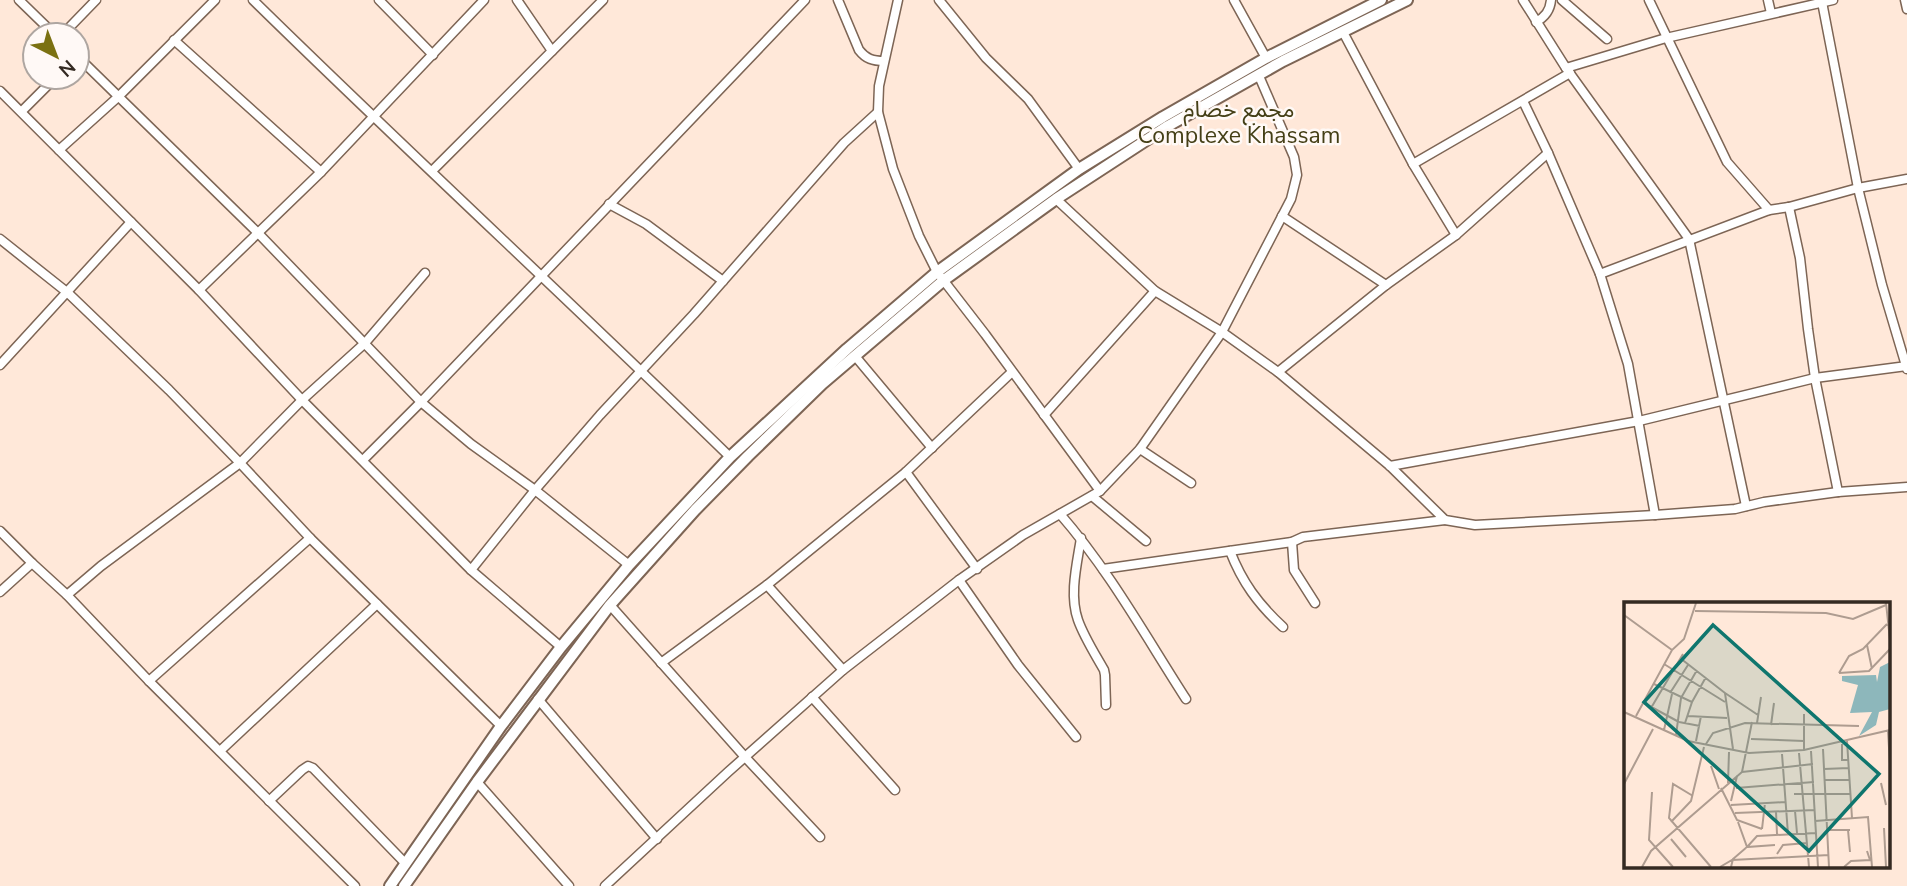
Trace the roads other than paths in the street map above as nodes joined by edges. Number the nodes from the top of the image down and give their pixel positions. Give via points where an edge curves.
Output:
1 (19, 0) edge
2 (96, 0) edge
3 (215, 0) edge
4 (253, 0) edge
5 (379, 0) edge
6 (484, 0) edge
7 (517, 0) edge
8 (603, 0) edge
9 (805, 0) edge
10 (838, 0) edge
11 (898, 0) edge
12 (939, 0) edge
13 (1234, 0) edge
14 (1381, 0) edge
15 (1407, 0) edge
16 (1523, 0) edge
17 (1551, 0) edge
18 (1562, 0) edge
19 (1649, 0) edge
20 (1768, 0) edge
21 (1833, 0) edge
22 (1905, 0) edge
23 (1822, 2) junction
24 (1907, 9) edge
25 (1771, 13) junction
26 (41, 21) edge
27 (76, 21) edge
28 (1536, 22) junction
29 (1343, 32) junction
30 (1666, 38) junction
31 (1607, 39) dead end
32 (174, 40) junction
33 (552, 51) junction
34 (433, 55) junction
35 (1266, 58) junction
36 (884, 61) junction
37 (91, 70) edge
38 (1568, 70) junction
39 (1259, 76) junction
40 (0, 91) edge
41 (42, 91) edge
42 (118, 97) junction
43 (1523, 101) junction
44 (22, 111) junction
45 (878, 112) junction
46 (373, 118) junction
47 (59, 150) junction
48 (1548, 153) junction
49 (1413, 164) junction
50 (1079, 169) junction
51 (432, 171) junction
52 (321, 172) junction
53 (1907, 179) edge
54 (1858, 188) junction
55 (1056, 199) junction
56 (608, 204) junction
57 (1789, 207) junction
58 (1769, 210) junction
59 (1282, 216) junction
60 (131, 222) junction
61 (258, 233) junction
62 (1456, 235) junction
63 (0, 239) edge
64 (1689, 239) junction
65 (425, 273) dead end
66 (1600, 274) junction
67 (541, 275) junction
68 (941, 276) junction
69 (723, 281) junction
70 (1386, 285) junction
71 (199, 290) junction
72 (1155, 291) junction
73 (68, 293) junction
74 (1222, 332) junction
75 (366, 343) junction
76 (855, 356) junction
77 (0, 365) edge
78 (1907, 367) edge
79 (641, 370) junction
80 (1012, 372) junction
81 (1278, 372) junction
82 (1815, 378) junction
83 (302, 400) junction
84 (1723, 401) junction
85 (421, 402) junction
86 (1044, 415) junction
87 (1639, 421) junction
88 (932, 448) junction
89 (1140, 449) junction
90 (730, 457) junction
91 (363, 460) junction
92 (240, 463) junction
93 (1390, 466) junction
94 (906, 472) junction
95 (1191, 483) dead end
96 (1907, 487) edge
97 (535, 490) junction
98 (1838, 492) junction
99 (1096, 493) junction
100 (1746, 506) junction
101 (1060, 514) junction
102 (1655, 514) junction
103 (1445, 520) junction
104 (0, 531) edge
105 (310, 538) junction
106 (1081, 538) junction
107 (1146, 541) dead end
108 (1292, 542) junction
109 (1230, 551) junction
110 (32, 564) junction
111 (629, 565) junction
112 (978, 569) junction
113 (1103, 569) junction
114 (471, 570) junction
115 (959, 580) junction
116 (767, 585) junction
117 (0, 592) edge
118 (67, 595) junction
119 (1314, 603) dead end
120 (377, 604) junction
121 (610, 606) junction
122 (1283, 627) dead end
123 (561, 647) junction
124 (662, 663) junction
125 (843, 670) junction
126 (149, 681) junction
127 (813, 697) junction
128 (538, 699) junction
129 (1186, 699) dead end
130 (1106, 705) dead end
131 (501, 726) junction
132 (1076, 737) dead end
133 (220, 751) junction
134 (745, 757) junction
135 (477, 782) junction
136 (895, 790) dead end
137 (269, 801) junction
138 (820, 837) dead end
139 (657, 839) junction
140 (406, 878) edge
141 (355, 886) edge
142 (390, 886) edge
143 (569, 886) edge
144 (605, 886) edge

1 - 26 street
2 - 27 street
3 - 32 street
4 - 46 street
5 - 34 street
6 - 34 street
7 - 33 street
8 - 33 street
9 - 56 street
10 - 36 street via 864,57
11 - 36 street
12 - 50 street via 986,58 1028,99
13 - 35 street
14 - 35 highway
15 - 29 highway
16 - 28 street
17 - 28 street via 1545,16
18 - 31 street
19 - 30 street
20 - 25 street
21 - 23 street
22 - 24 street
23 - 25 street
23 - 54 street
25 - 30 street
28 - 38 street
29 - 39 highway
29 - 49 street
30 - 38 street
30 - 58 street via 1727,162
32 - 42 street
32 - 52 street
33 - 51 street
34 - 46 street
35 - 50 highway
36 - 45 street
37 - 42 street
38 - 43 street
38 - 64 street
39 - 55 highway via 1168,126
39 - 59 street via 1297,174
40 - 44 street
41 - 44 street
42 - 47 street
42 - 61 street
43 - 48 street
43 - 49 street
44 - 47 street
45 - 68 street via 893,169 919,236
45 - 69 street via 844,143
46 - 51 street
46 - 52 street
47 - 60 street
48 - 62 street
48 - 66 street
49 - 62 street
50 - 68 highway
51 - 67 street
52 - 61 street
53 - 54 street
54 - 57 street
54 - 78 street
55 - 68 highway
55 - 72 street
56 - 67 street
56 - 69 street via 646,225
57 - 58 street
57 - 82 street
58 - 64 street
59 - 70 street
59 - 74 street
60 - 71 street
60 - 73 street
61 - 71 street
61 - 75 street
62 - 70 street
63 - 73 street
64 - 66 street
64 - 84 street
65 - 75 street
66 - 87 street via 1628,364
67 - 79 street
67 - 85 street
68 - 76 highway
68 - 80 street
68 - 90 highway via 847,349
69 - 79 street
70 - 81 street
71 - 83 street
72 - 74 street
72 - 86 street
73 - 77 street
73 - 92 street
74 - 81 street
74 - 89 street
75 - 83 street
75 - 85 street
76 - 88 street
76 - 121 highway via 695,510
78 - 82 street
79 - 90 street
79 - 97 street
80 - 86 street
80 - 88 street
81 - 93 street
82 - 84 street
82 - 98 street
83 - 91 street
83 - 92 street
84 - 87 street
84 - 100 street
85 - 91 street
85 - 97 street
86 - 99 street
87 - 93 street
87 - 102 street
88 - 94 street
89 - 95 street
89 - 99 street
90 - 111 highway
91 - 114 street
92 - 105 street
92 - 118 street
93 - 103 street
94 - 112 street
94 - 116 street
96 - 98 street
97 - 111 street
97 - 114 street
98 - 100 street
99 - 101 street
99 - 107 street
100 - 102 street
101 - 106 street
101 - 112 street
102 - 103 street via 1475,525
103 - 108 street
104 - 110 street
105 - 120 street
105 - 126 street
106 - 113 street
106 - 130 street via 1075,606 1104,670
108 - 109 street
108 - 119 street via 1294,570
109 - 113 street
109 - 122 street via 1239,575
110 - 117 street
110 - 118 street
111 - 123 highway
112 - 115 street
113 - 129 street
114 - 123 street
115 - 125 street
115 - 132 street
116 - 124 street
116 - 125 street
118 - 126 street
120 - 131 street
120 - 133 street
121 - 124 street
121 - 128 highway
123 - 131 highway
124 - 134 street
125 - 127 street
126 - 133 street
127 - 134 street
127 - 136 street
128 - 135 highway
128 - 139 street
131 - 140 highway
133 - 137 street
134 - 138 street
134 - 139 street
135 - 140 highway
135 - 143 street
137 - 140 street via 302,770 313,768
137 - 141 street
139 - 144 street
140 - 142 highway

